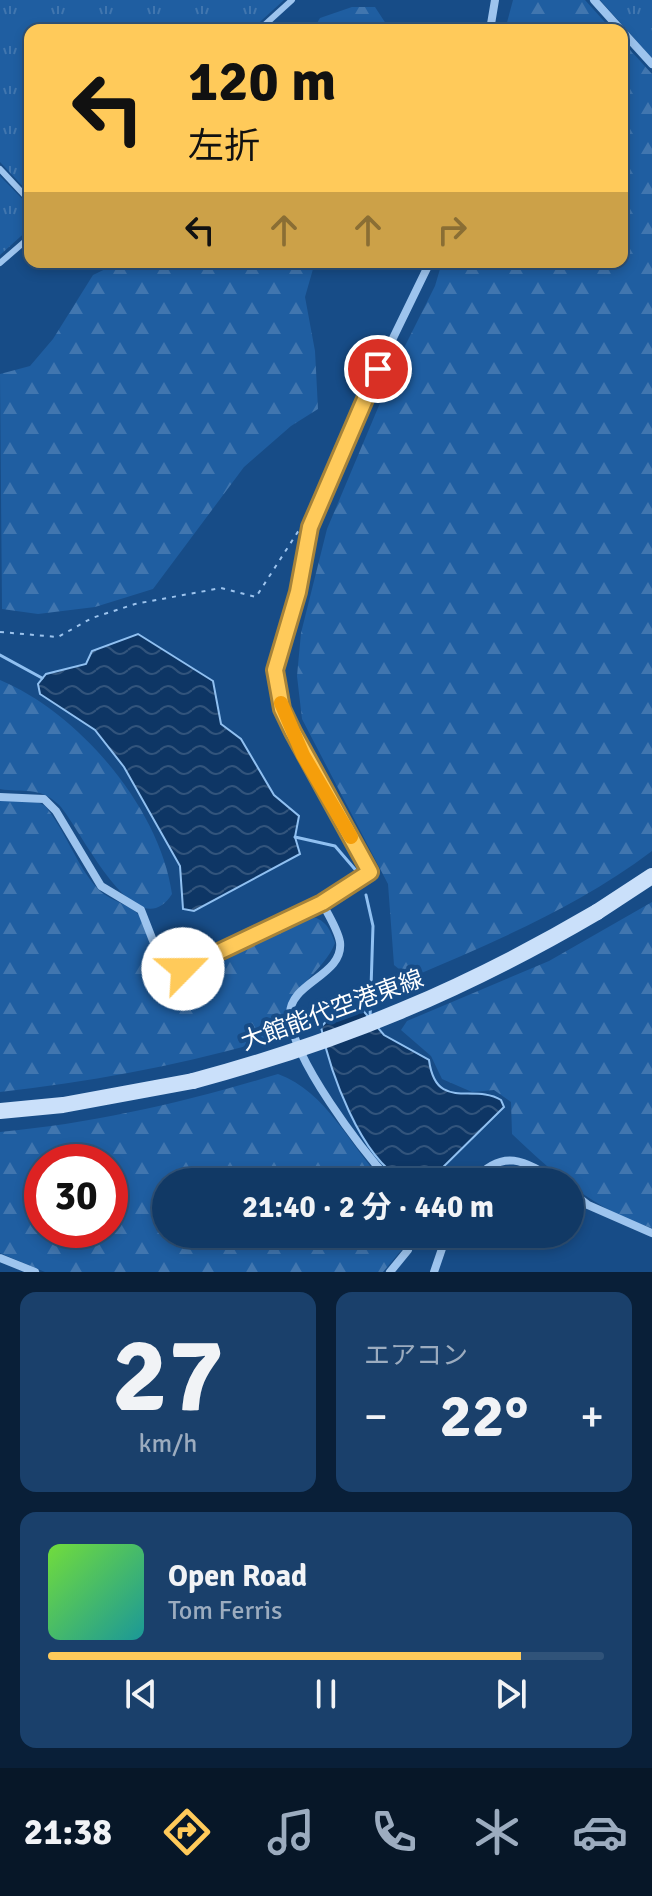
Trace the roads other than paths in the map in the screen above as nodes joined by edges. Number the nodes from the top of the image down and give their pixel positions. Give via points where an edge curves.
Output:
1 (292, 0) edge
2 (495, 0) edge
3 (594, 0) edge
4 (266, 24) edge
5 (491, 24) edge
6 (616, 24) edge
7 (628, 37) edge
8 (652, 64) edge
9 (0, 169) edge
10 (24, 195) edge
11 (24, 242) edge
12 (0, 263) edge
13 (427, 268) edge
14 (0, 797) edge
15 (652, 876) edge
16 (322, 903) junction
17 (0, 1111) edge
18 (379, 1168) edge
19 (487, 1168) edge
20 (537, 1168) edge
21 (584, 1202) edge
22 (652, 1233) edge
23 (408, 1248) edge
24 (442, 1248) edge
25 (0, 1258) edge
26 (35, 1272) edge
27 (390, 1272) edge
28 (434, 1272) edge

1 - 4 lane
2 - 5 street
3 - 6 street
7 - 8 street
9 - 10 lane
11 - 12 lane
13 - 16 street via 310,527 275,670 282,709 303,755 370,872
14 - 16 street via 44,799 101,886 141,910 159,956 170,965 195,966
15 - 17 main road, 大館能代空港東線, bridge via 529,952 384,1021 316,1046 193,1081
16 - 18 street via 340,941 339,953 324,974 307,985 290,1015 307,1065
19 - 20 street via 509,1158
21 - 22 street
23 - 27 street
24 - 28 street
25 - 26 street

